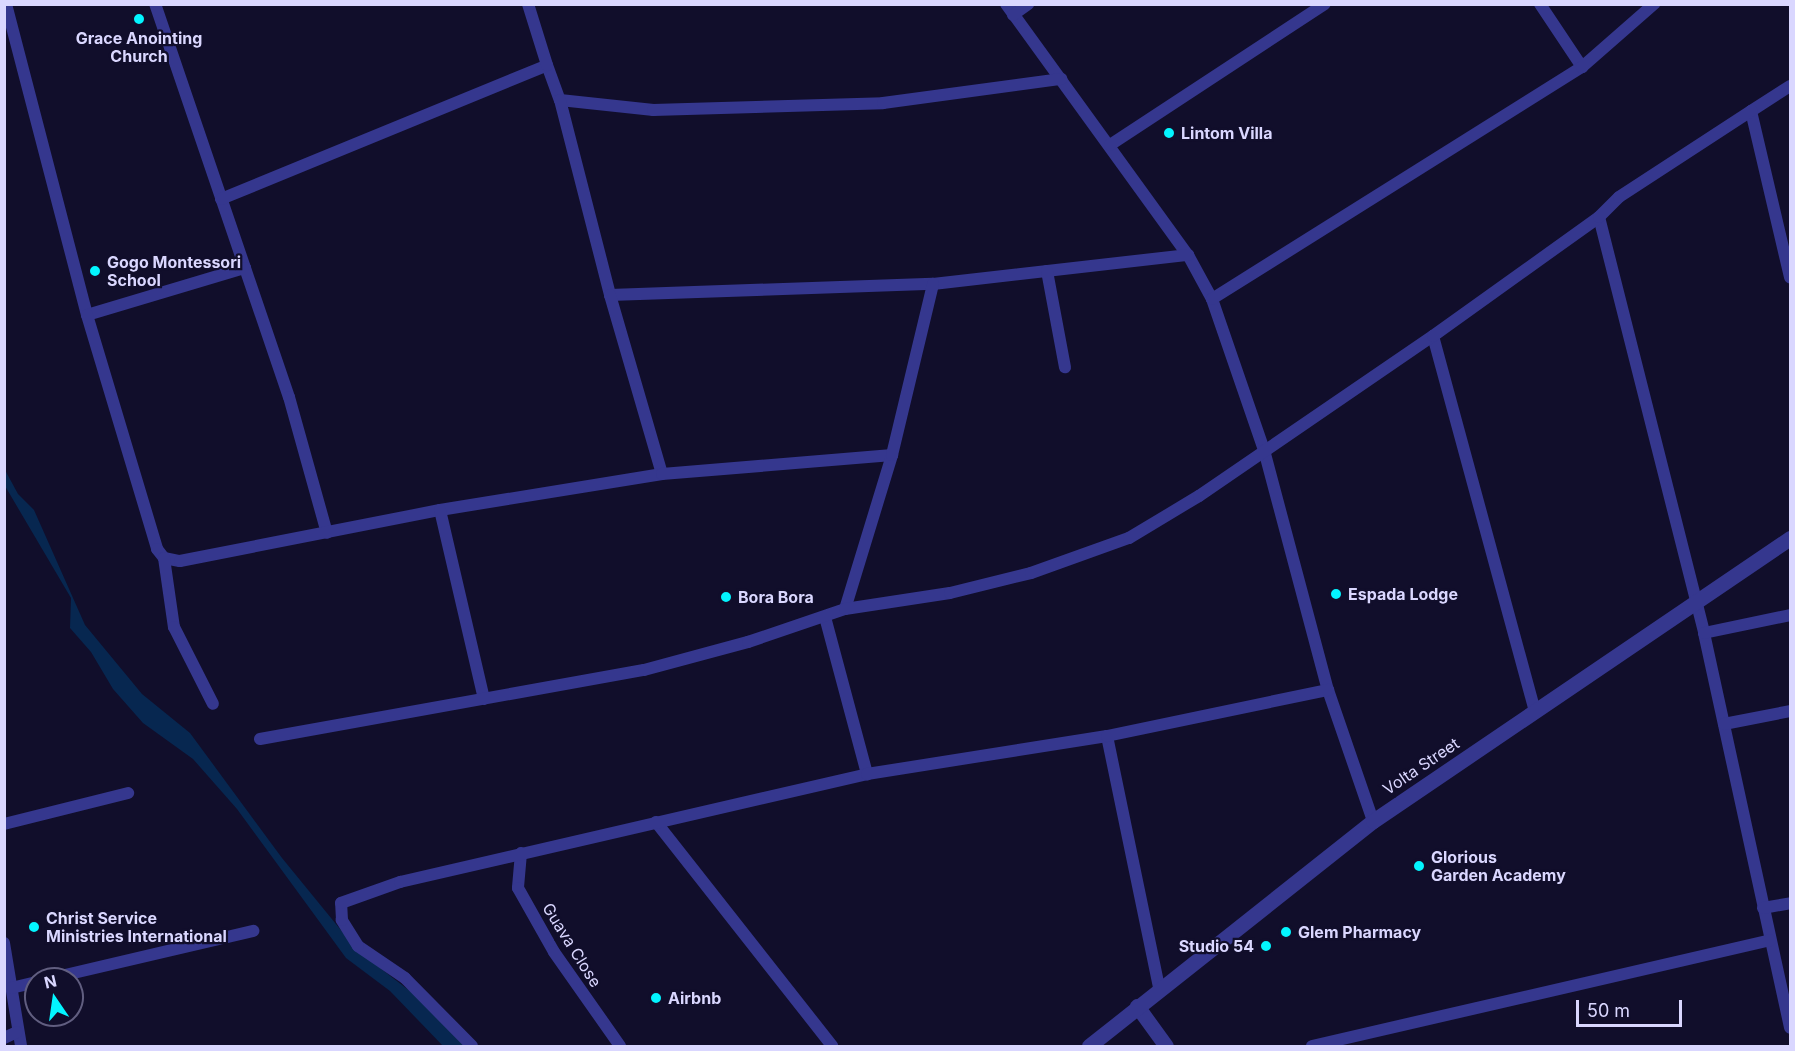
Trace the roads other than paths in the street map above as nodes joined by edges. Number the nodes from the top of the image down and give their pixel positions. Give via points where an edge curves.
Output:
1 (6, 4) edge
2 (155, 4) edge
3 (528, 4) edge
4 (1028, 4) edge
5 (1325, 4) edge
6 (1540, 4) edge
7 (1654, 4) edge
8 (1010, 10) edge
9 (547, 65) junction
10 (1582, 67) junction
11 (1061, 79) junction
12 (1791, 86) edge
13 (560, 100) junction
14 (1750, 111) junction
15 (1110, 146) junction
16 (221, 199) junction
17 (1599, 217) junction
18 (1188, 255) junction
19 (245, 268) junction
20 (1047, 271) junction
21 (1791, 277) edge
22 (933, 284) junction
23 (610, 295) junction
24 (1212, 299) junction
25 (87, 315) junction
26 (1433, 336) junction
27 (1065, 367) dead end
28 (1264, 450) junction
29 (892, 455) junction
30 (662, 474) junction
31 (440, 510) junction
32 (327, 532) junction
33 (1791, 538) edge
34 (164, 558) junction
35 (1696, 602) junction
36 (845, 609) junction
37 (1791, 615) edge
38 (825, 617) junction
39 (1704, 633) junction
40 (1328, 690) junction
41 (484, 699) junction
42 (213, 704) dead end
43 (1535, 711) junction
44 (1791, 711) edge
45 (1724, 724) junction
46 (1107, 736) junction
47 (260, 739) dead end
48 (867, 774) junction
49 (128, 793) dead end
50 (1373, 821) junction
51 (656, 822) junction
52 (4, 824) edge
53 (521, 853) junction
54 (1791, 903) edge
55 (1763, 908) junction
56 (253, 931) dead end
57 (1770, 940) junction
58 (4, 943) edge
59 (6, 958) edge
60 (84, 971) edge
61 (24, 985) edge
62 (1160, 987) junction
63 (11, 988) junction
64 (1137, 1006) junction
65 (1791, 1028) edge
66 (17, 1032) junction
67 (4, 1038) edge
68 (21, 1047) edge
69 (472, 1047) edge
70 (620, 1047) edge
71 (832, 1047) edge
72 (1089, 1047) edge
73 (1166, 1047) edge
74 (1312, 1047) edge

1 - 25 street
2 - 16 street
3 - 9 street
4 - 8 street
5 - 15 street
6 - 10 street
7 - 10 street
8 - 11 street
9 - 13 street
9 - 16 street
10 - 24 street
11 - 13 street via 883,103 781,108 653,110
11 - 15 street
12 - 14 street
13 - 23 street
14 - 17 street via 1619,197
14 - 21 street
15 - 18 street
16 - 19 street
17 - 26 street
17 - 35 street
18 - 20 street
18 - 24 street
19 - 25 street
19 - 32 street via 289,397
20 - 22 street
20 - 27 street
22 - 23 street
22 - 29 street
23 - 30 street
24 - 28 street
25 - 34 street via 157,549
26 - 28 street
26 - 43 street
28 - 36 street via 1199,496 1129,538 1084,556 950,593
28 - 40 street
29 - 30 street
29 - 36 street
30 - 31 street
31 - 32 street
31 - 41 street
32 - 34 street via 180,561
33 - 35 street, Volta Street
34 - 42 street via 174,627
35 - 39 street
35 - 43 street, Volta Street
36 - 38 street
37 - 39 street
38 - 41 street via 644,670
38 - 48 street
39 - 45 street
40 - 46 street
40 - 50 street
41 - 47 street
43 - 50 street, Volta Street
44 - 45 street
45 - 55 street
46 - 48 street
46 - 62 street
48 - 51 street
49 - 52 street
50 - 62 street, Volta Street
51 - 53 street
51 - 71 street
53 - 69 street via 400,882 341,903 342,920 358,946 405,978
53 - 70 street, Guava Close via 518,888 554,952
54 - 55 street
55 - 57 street
56 - 60 street
57 - 65 street
57 - 74 street
58 - 59 street
59 - 63 street
61 - 63 street
62 - 64 street, Volta Street
63 - 66 street
64 - 72 street, Volta Street
64 - 73 street
66 - 67 street
66 - 68 street

